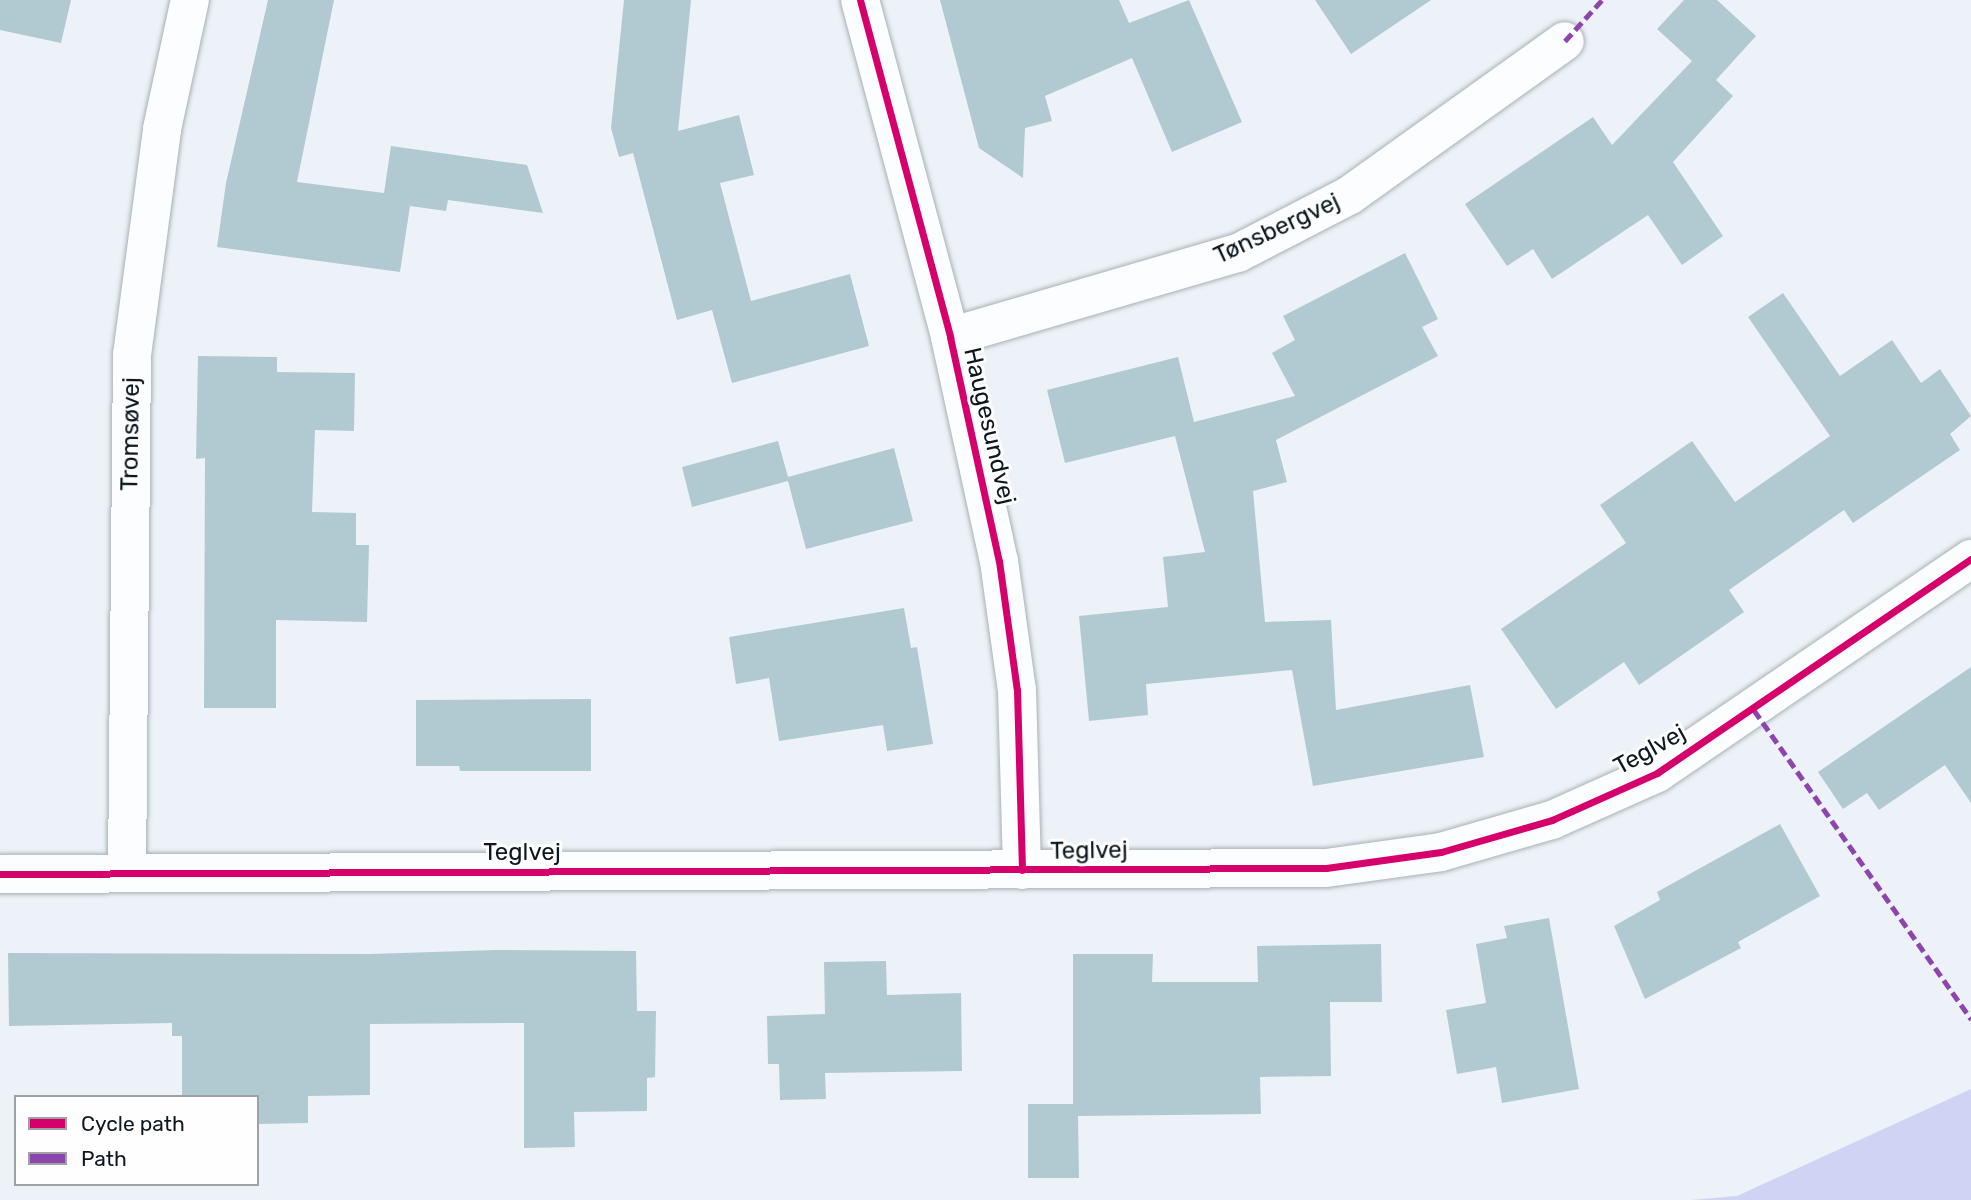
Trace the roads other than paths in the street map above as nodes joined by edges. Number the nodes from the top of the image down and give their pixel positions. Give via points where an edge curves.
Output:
1 (190, 0) edge
2 (860, 0) edge
3 (1565, 41) dead end
4 (950, 337) junction
5 (1971, 559) edge
6 (1022, 870) junction
7 (127, 873) junction
8 (0, 874) edge

1 - 7 street, Tromsøvej via 162,129 132,355
2 - 4 street, Haugesundvej
3 - 4 street, Tønsbergvej via 1350,195 1238,253
4 - 6 street, Haugesundvej via 999,561 1016,677
5 - 6 street, Teglvej via 1657,773 1552,820 1441,852 1326,868
6 - 7 street, Teglvej
7 - 8 street, Teglvej

